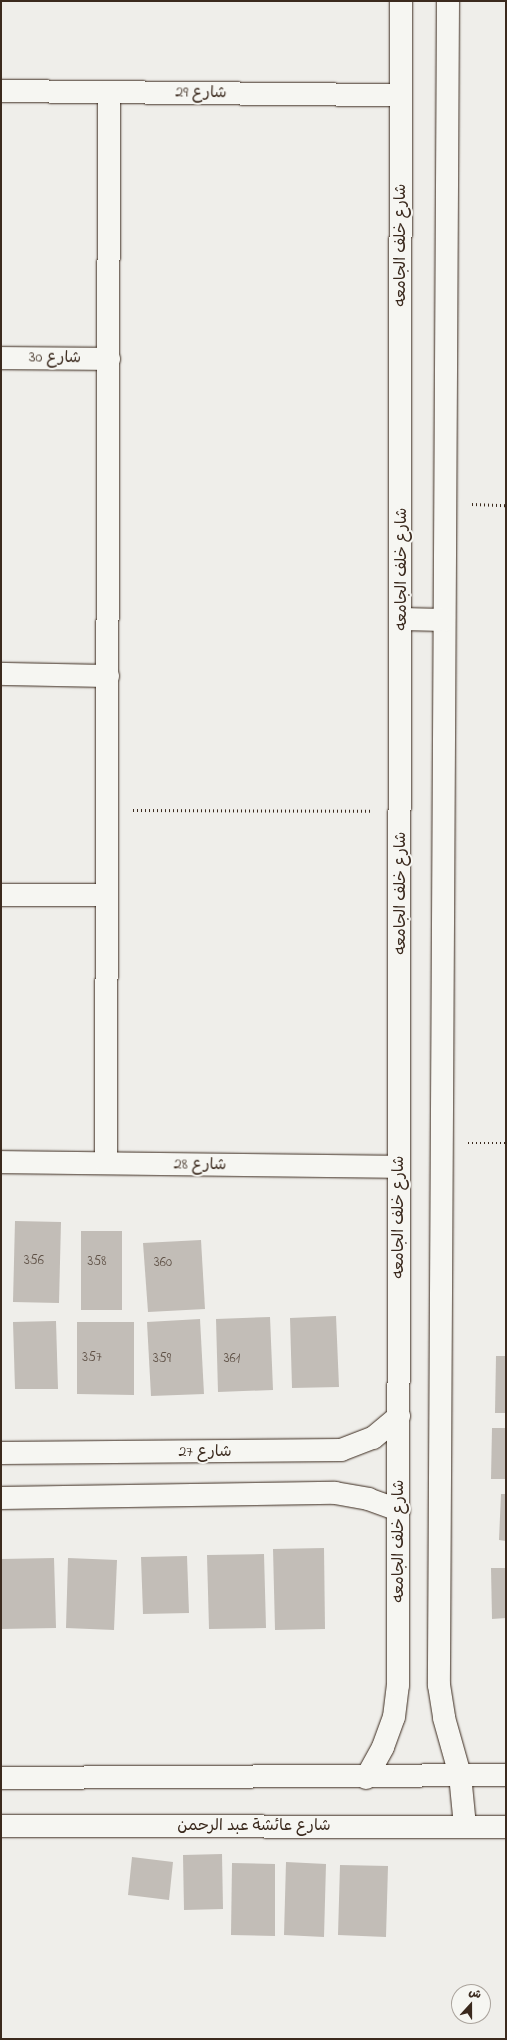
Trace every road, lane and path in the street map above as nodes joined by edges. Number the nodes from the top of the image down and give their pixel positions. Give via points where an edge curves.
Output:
1 (401, 1) edge
2 (448, 1) edge
3 (1, 91) edge
4 (109, 92) junction
5 (401, 95) junction
6 (1, 358) edge
7 (109, 359) junction
8 (445, 504) junction
9 (506, 505) edge
10 (402, 619) junction
11 (444, 620) junction
12 (1, 674) edge
13 (108, 676) junction
14 (107, 810) junction
15 (401, 811) junction
16 (1, 895) edge
17 (107, 895) junction
18 (506, 1143) edge
19 (442, 1144) junction
20 (1, 1162) edge
21 (106, 1163) junction
22 (399, 1167) junction
23 (399, 1416) junction
24 (1, 1453) edge
25 (1, 1498) edge
26 (399, 1510) junction
27 (460, 1775) junction
28 (506, 1775) edge
29 (1, 1778) edge
30 (366, 1778) junction
31 (1, 1826) edge
32 (466, 1826) junction
33 (506, 1827) edge

1 - 5 street, شارع خلف الجامعه
2 - 8 street
3 - 4 street, شارع 29
4 - 5 street, شارع 29
4 - 7 street
5 - 10 street, شارع خلف الجامعه
6 - 7 street, شارع 30
7 - 13 street
8 - 9 path
8 - 11 street
10 - 11 street
10 - 15 street, شارع خلف الجامعه
11 - 19 street
12 - 13 street
13 - 14 street
14 - 15 path
14 - 17 street
15 - 22 street, شارع خلف الجامعه
16 - 17 street
17 - 21 street
18 - 19 path
19 - 27 street via 439,1685 444,1718
20 - 21 street, شارع 28
21 - 22 street, شارع 28
22 - 23 street, شارع خلف الجامعه
23 - 24 street, شارع 27 via 373,1438 341,1450
23 - 26 street, شارع خلف الجامعه
25 - 26 street via 335,1494 368,1499
26 - 30 street, شارع خلف الجامعه via 398,1685 394,1717 383,1746
27 - 28 street
27 - 30 street
27 - 32 street
29 - 30 street
31 - 32 street, شارع عائشة عبد الرحمن
32 - 33 street, شارع عائشة عبد الرحمن

